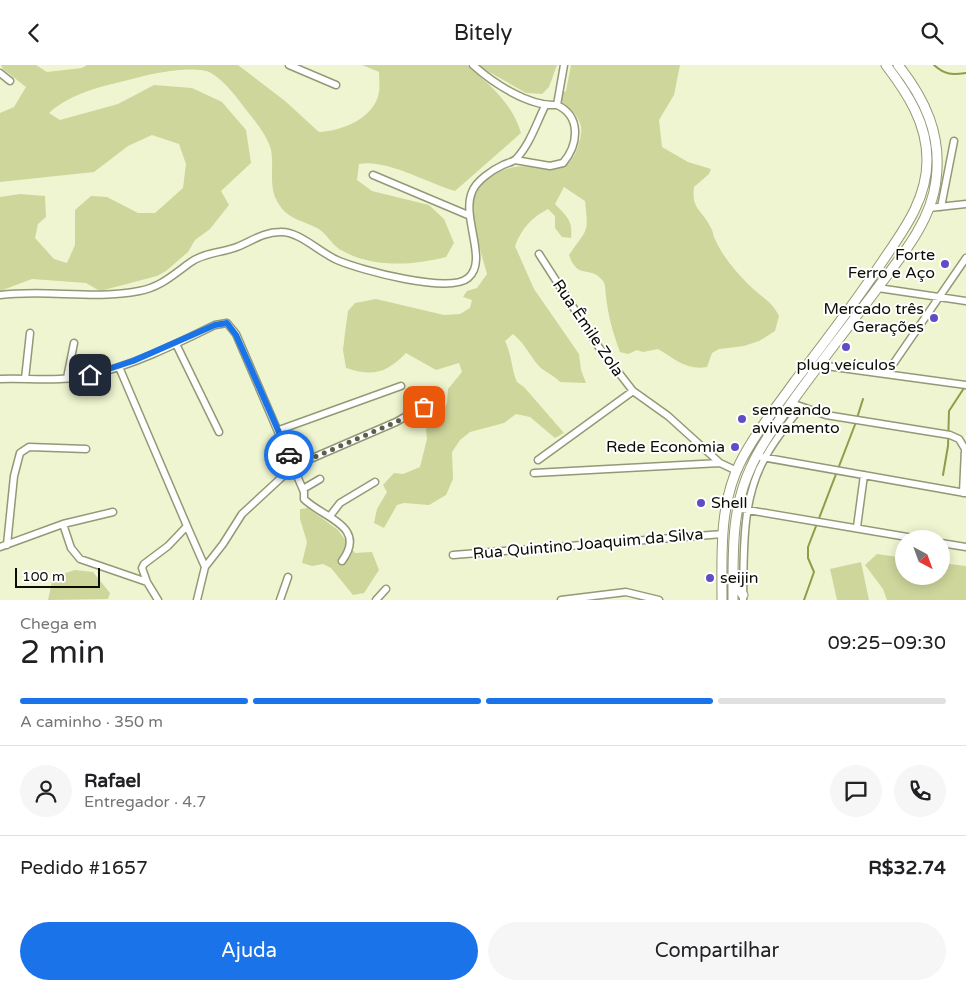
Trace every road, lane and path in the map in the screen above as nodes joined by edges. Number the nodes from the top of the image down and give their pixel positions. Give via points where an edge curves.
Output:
1 (289, 65) edge
2 (473, 65) edge
3 (564, 65) edge
4 (886, 65) edge
5 (898, 65) edge
6 (0, 73) edge
7 (10, 81) dead end
8 (336, 85) dead end
9 (556, 105) junction
10 (545, 106) junction
11 (954, 141) dead end
12 (515, 160) junction
13 (372, 175) dead end
14 (966, 204) edge
15 (941, 207) junction
16 (929, 208) junction
17 (468, 215) junction
18 (540, 254) dead end
19 (966, 258) edge
20 (878, 288) junction
21 (0, 295) edge
22 (940, 295) junction
23 (966, 301) edge
24 (30, 333) dead end
25 (74, 343) dead end
26 (176, 344) junction
27 (819, 365) junction
28 (119, 367) junction
29 (887, 373) junction
30 (67, 378) junction
31 (0, 379) edge
32 (25, 379) junction
33 (966, 385) edge
34 (400, 386) dead end
35 (633, 391) junction
36 (795, 405) junction
37 (424, 407) dead end
38 (279, 430) junction
39 (219, 431) dead end
40 (86, 449) dead end
41 (760, 457) junction
42 (538, 460) dead end
43 (720, 463) junction
44 (294, 466) junction
45 (737, 471) junction
46 (534, 473) dead end
47 (864, 475) junction
48 (320, 479) dead end
49 (375, 482) dead end
50 (303, 489) junction
51 (964, 493) edge
52 (736, 507) junction
53 (748, 509) junction
54 (113, 512) dead end
55 (330, 516) junction
56 (63, 524) junction
57 (187, 526) junction
58 (857, 527) junction
59 (723, 534) junction
60 (895, 534) edge
61 (950, 544) edge
62 (7, 545) junction
63 (0, 547) edge
64 (966, 547) edge
65 (453, 555) dead end
66 (342, 561) dead end
67 (205, 567) junction
68 (288, 577) dead end
69 (733, 578) junction
70 (147, 582) junction
71 (386, 589) dead end
72 (743, 598) edge
73 (158, 600) edge
74 (197, 600) edge
75 (280, 600) edge
76 (376, 600) edge
77 (561, 600) edge
78 (659, 600) edge
79 (722, 600) edge
80 (733, 600) edge

1 - 8 street
2 - 10 street via 522,97
3 - 9 street
4 - 45 highway via 913,104 923,131 927,160 919,203 873,276 757,433
5 - 16 highway via 926,107 936,138 936,179
6 - 7 street
9 - 10 street
9 - 12 street via 574,119 576,127 569,155 563,163 555,166
10 - 12 street via 531,138
11 - 15 street
12 - 17 street via 501,165 474,187
13 - 17 street
14 - 15 street
15 - 16 street
16 - 20 highway via 906,249
17 - 21 street via 478,260 476,269 469,278 450,285 362,268 280,231 203,256 156,287 140,291
18 - 35 street, Rua Êmile Zola via 598,346
19 - 22 street
20 - 22 street
20 - 27 highway
22 - 23 street
22 - 29 street
24 - 32 street
25 - 30 street
26 - 28 street
26 - 38 street via 215,325 224,323 231,326
26 - 39 street
27 - 29 street
27 - 36 highway
28 - 30 street
28 - 57 street
29 - 33 street
30 - 32 street
31 - 32 street
34 - 38 street
35 - 42 street
35 - 43 street, Rua Êmile Zola via 668,416
36 - 41 highway
36 - 51 street via 959,439 965,449
37 - 44 street
38 - 44 street
40 - 62 street via 29,447 20,453 14,476
41 - 47 street
41 - 52 highway via 745,479
41 - 53 street
43 - 45 street, Rua Êmile Zola
43 - 46 street
44 - 50 street
44 - 67 street via 242,514
45 - 59 highway
47 - 51 street
47 - 58 street
48 - 50 street
49 - 55 street via 340,503
50 - 55 street via 304,499 313,508
52 - 53 street
52 - 69 highway
53 - 58 street
53 - 72 street
54 - 56 street
55 - 66 street via 341,523 350,539 349,551
56 - 62 street
56 - 70 street via 71,548 80,559
57 - 67 street
57 - 70 street via 142,566
58 - 60 street
59 - 65 street, Rua Quintino Joaquim da Silva
59 - 79 highway
61 - 64 street
62 - 63 street
67 - 74 street
68 - 75 street
69 - 72 highway
69 - 80 highway
70 - 73 street
71 - 76 street
77 - 78 street via 626,592

